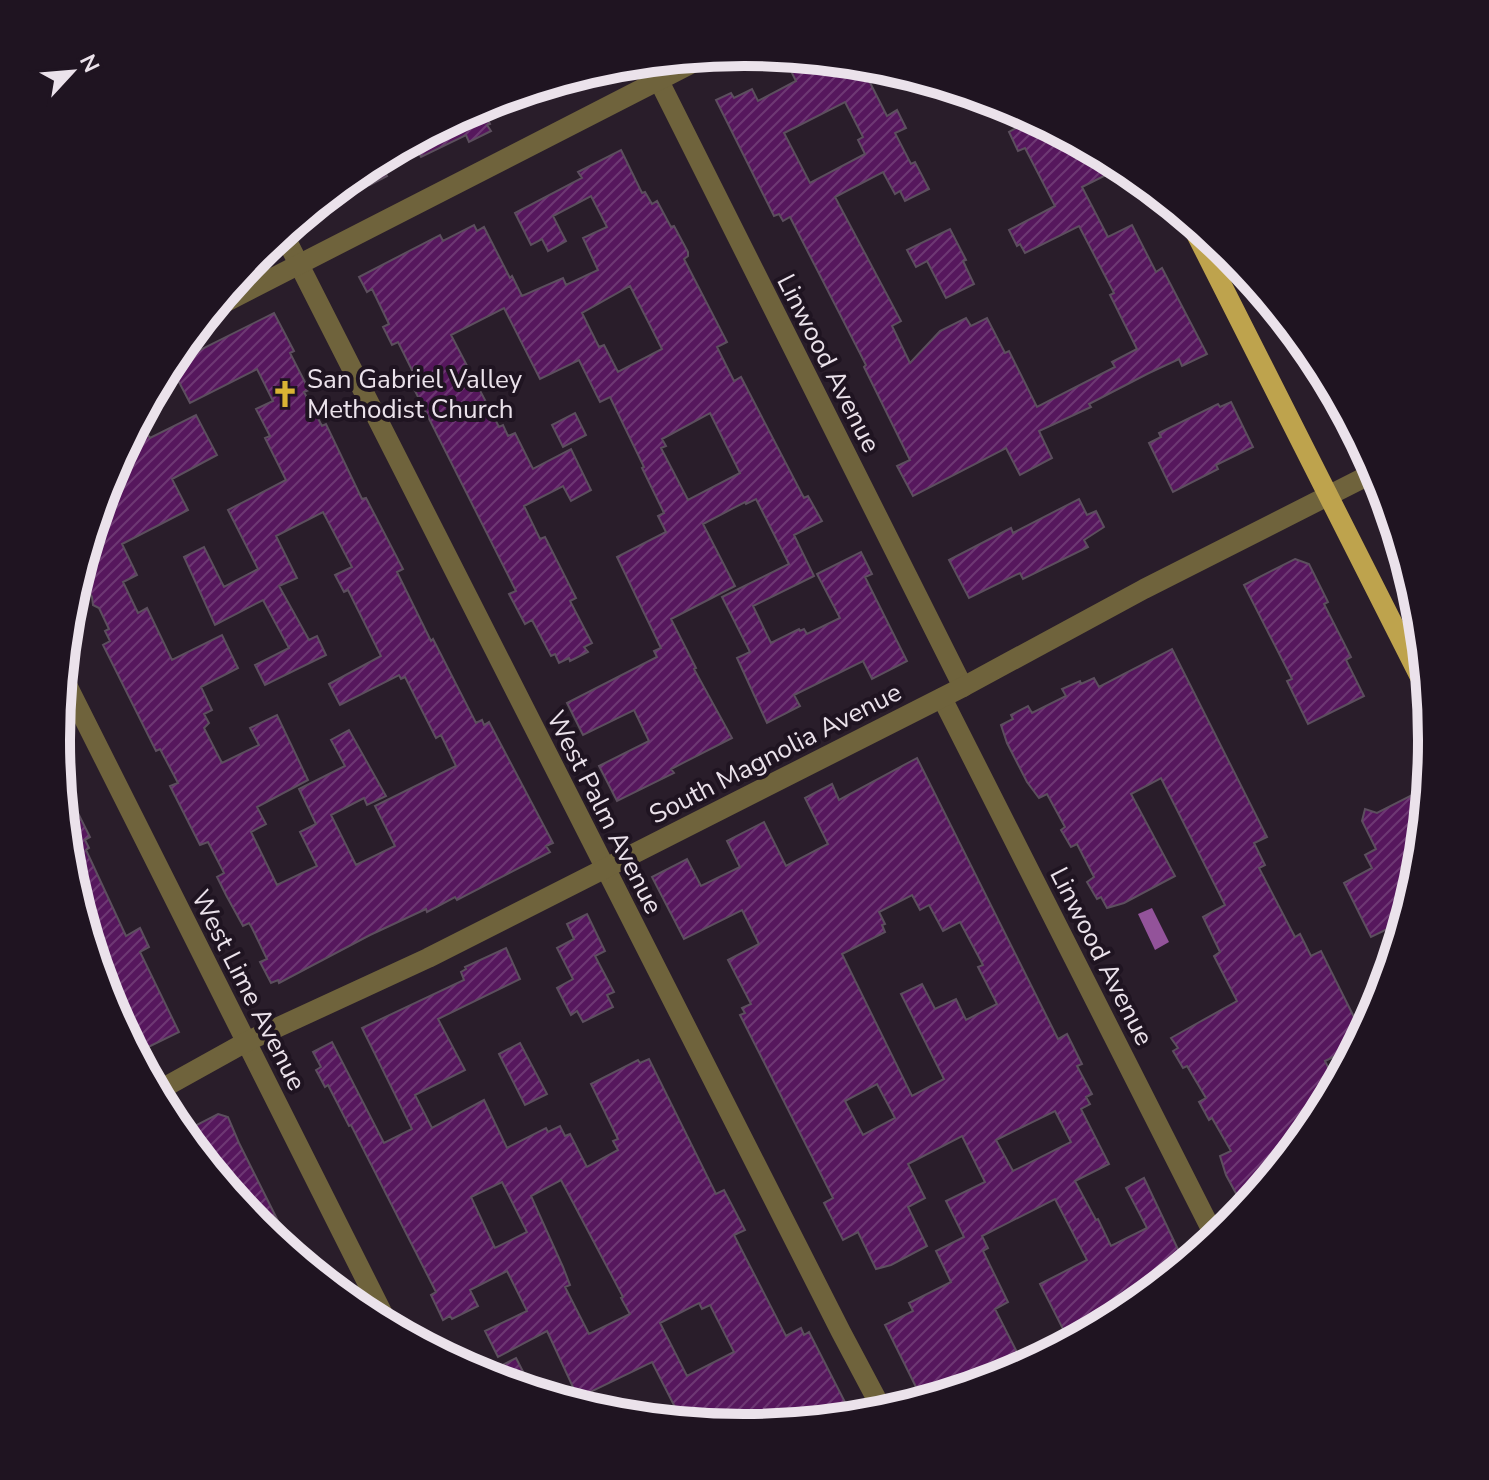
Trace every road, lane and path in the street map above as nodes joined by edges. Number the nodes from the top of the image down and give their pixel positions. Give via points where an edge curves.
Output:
1 (654, 72) edge
2 (646, 74) edge
3 (288, 244) edge
4 (1202, 245) edge
5 (298, 263) junction
6 (240, 294) edge
7 (1365, 477) edge
8 (1328, 495) junction
9 (1414, 666) edge
10 (963, 687) junction
11 (72, 695) edge
12 (942, 698) junction
13 (605, 869) junction
14 (246, 1042) junction
15 (167, 1086) edge
16 (1210, 1227) edge
17 (379, 1306) edge
18 (878, 1401) edge

1 - 10 street, Linwood Avenue
2 - 5 street
3 - 5 street, West Palm Avenue
4 - 8 main road
5 - 6 street
5 - 13 street, West Palm Avenue
7 - 8 street, South Magnolia Avenue
8 - 9 main road
8 - 10 street, South Magnolia Avenue
10 - 12 street, South Magnolia Avenue
11 - 14 street, West Lime Avenue
12 - 13 street, South Magnolia Avenue
12 - 16 street, Linwood Avenue
13 - 14 street, South Magnolia Avenue
13 - 18 street, West Palm Avenue
14 - 15 street, South Magnolia Avenue
14 - 17 street, West Lime Avenue

